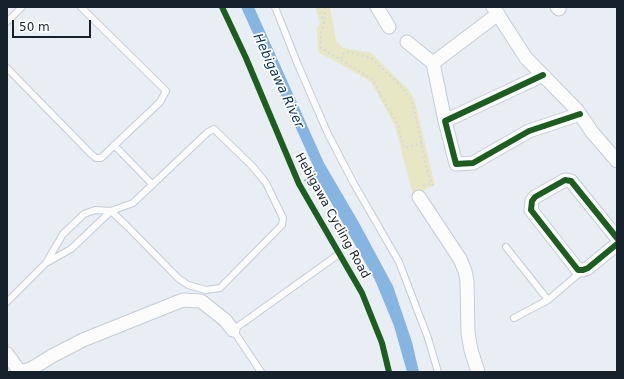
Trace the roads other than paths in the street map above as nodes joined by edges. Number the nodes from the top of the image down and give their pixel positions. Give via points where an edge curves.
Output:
1 (22, 7) edge
2 (81, 7) edge
3 (275, 7) edge
4 (377, 7) edge
5 (495, 11) edge
6 (7, 22) edge
7 (389, 27) dead end
8 (407, 42) dead end
9 (433, 63) junction
10 (7, 68) edge
11 (543, 75) junction
12 (580, 114) junction
13 (445, 121) junction
14 (114, 145) junction
15 (617, 160) edge
16 (152, 184) junction
17 (419, 196) dead end
18 (110, 211) junction
19 (617, 238) edge
20 (617, 244) edge
21 (506, 247) dead end
22 (339, 254) dead end
23 (46, 263) junction
24 (583, 270) junction
25 (548, 300) junction
26 (7, 302) edge
27 (514, 318) dead end
28 (233, 330) junction
29 (7, 354) edge
30 (20, 372) edge
31 (261, 372) edge
32 (438, 372) edge
33 (478, 372) edge

1 - 6 lane
2 - 14 lane via 166,91 160,102
3 - 32 lane via 328,134 399,262 426,331
4 - 7 street
5 - 9 street
5 - 11 street via 520,50
8 - 9 street
9 - 13 street
10 - 14 lane via 96,158 101,158
11 - 12 street
11 - 13 street
12 - 13 street via 529,131 473,163 456,164
12 - 15 street
14 - 16 lane
16 - 18 lane via 133,203
16 - 18 lane via 214,129 243,156 266,183 283,218 282,225 220,288 206,290 188,285 178,278
17 - 33 street via 460,259 465,271 468,333
18 - 23 lane via 71,249
18 - 23 lane via 96,210 84,214 63,234
19 - 24 street via 571,181 565,180 534,198 530,210 575,267
20 - 24 street
21 - 25 lane
22 - 28 lane
23 - 26 lane
24 - 25 lane
25 - 27 lane
28 - 30 street via 201,300 183,300 84,340 31,369
28 - 31 lane
29 - 30 street

